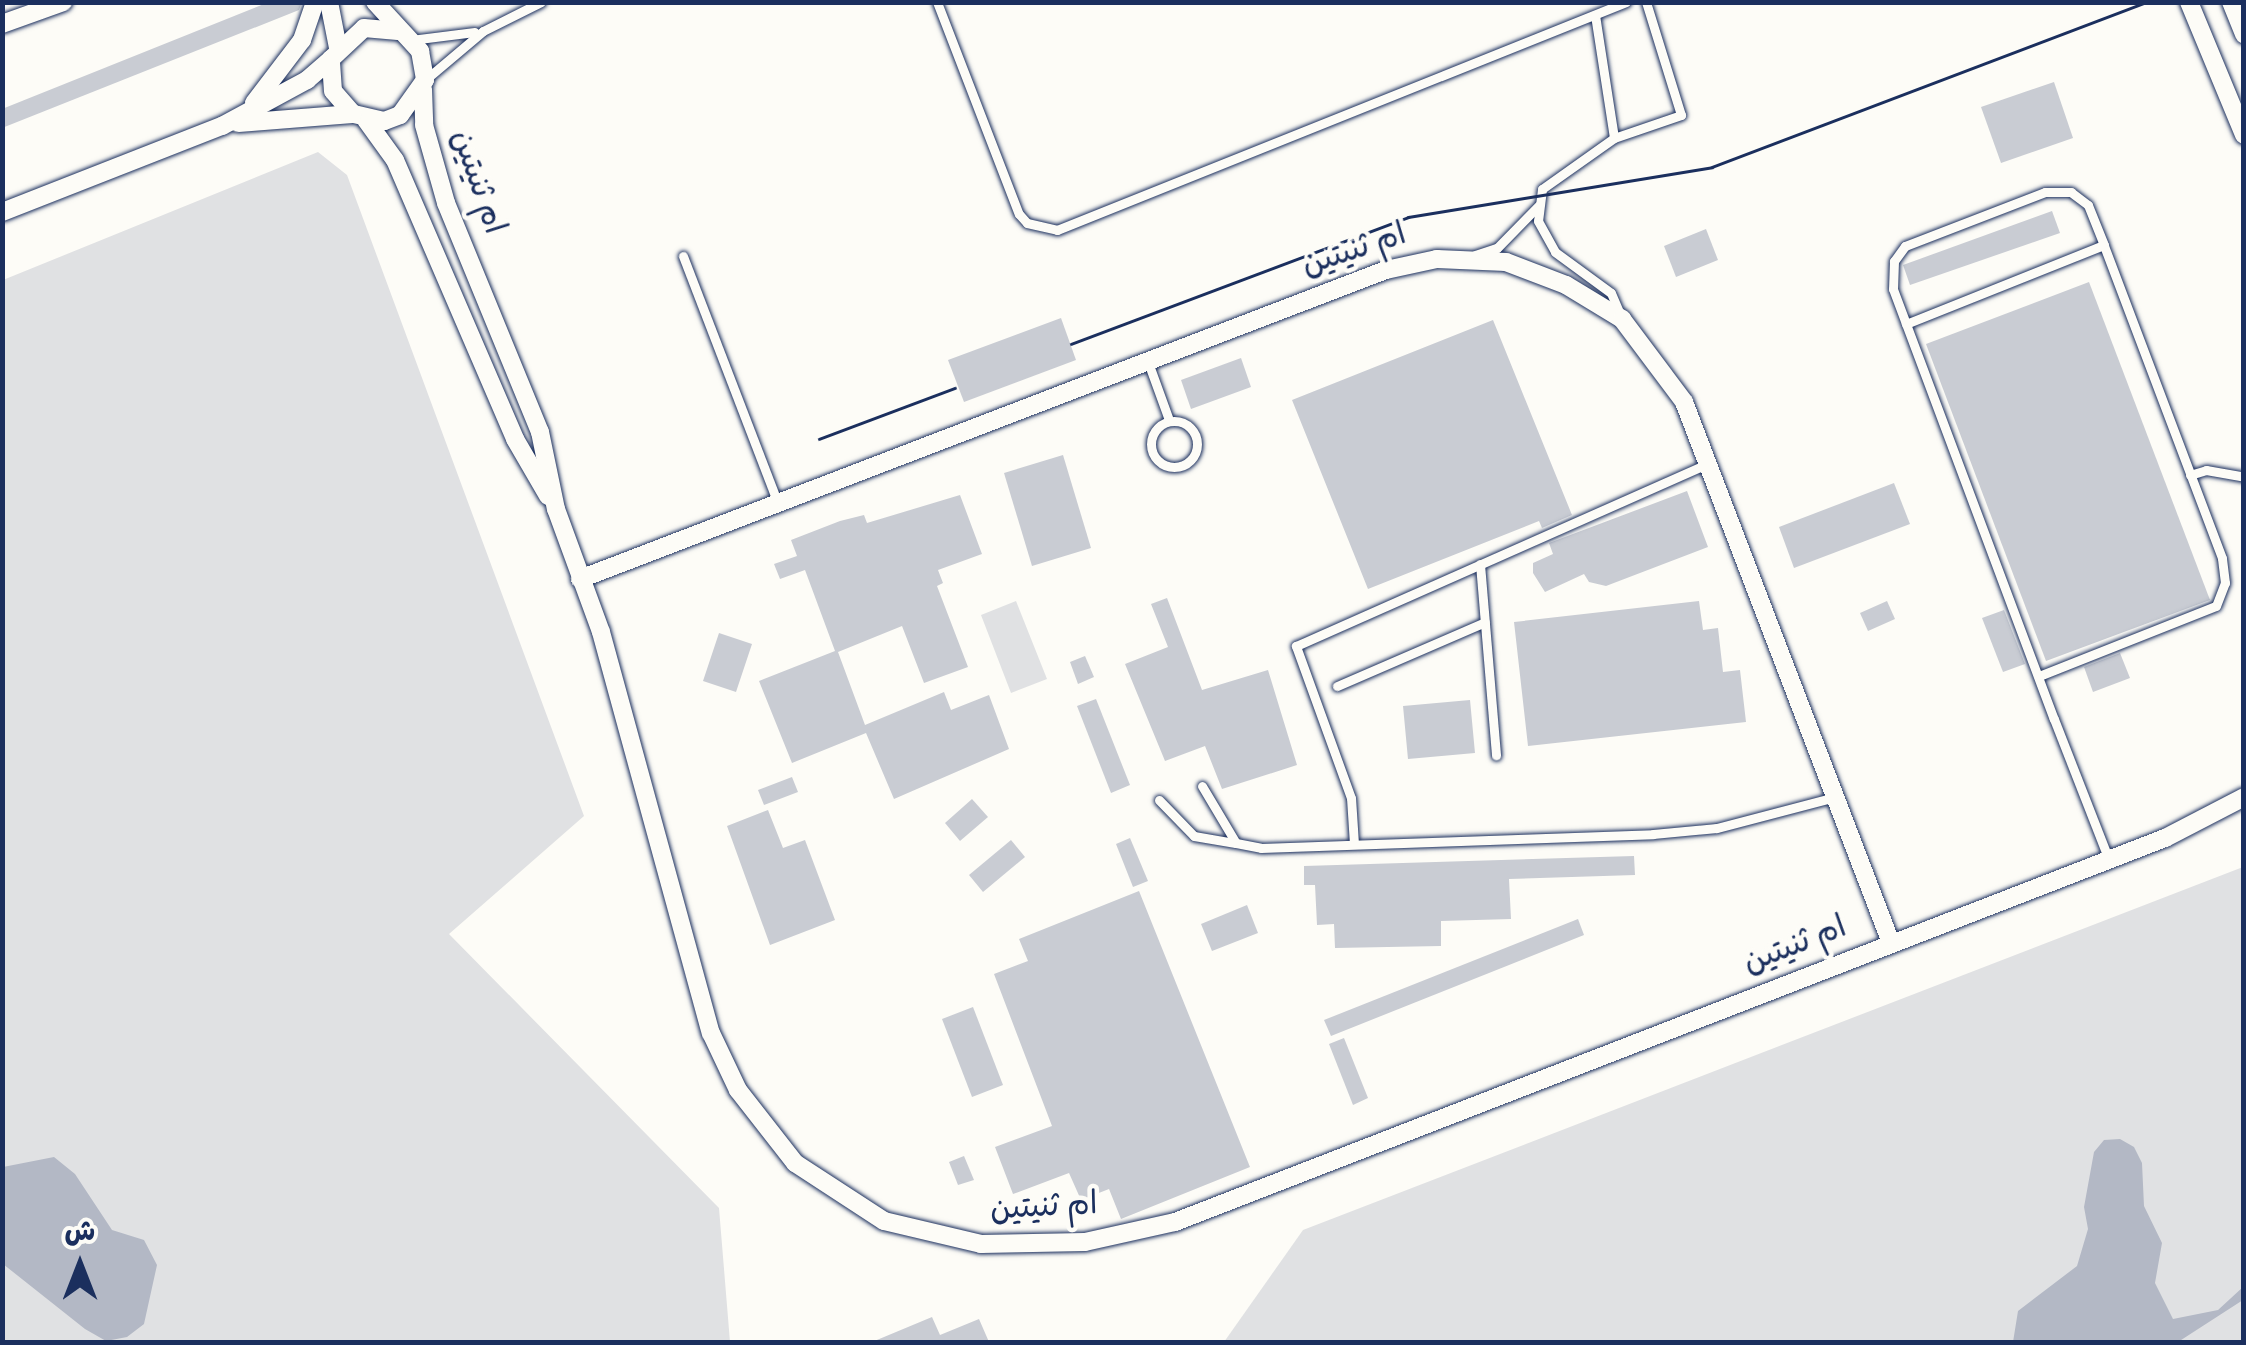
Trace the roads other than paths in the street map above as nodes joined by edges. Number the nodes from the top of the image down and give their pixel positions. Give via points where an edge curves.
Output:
1 (63, 2) edge
2 (316, 2) edge
3 (330, 2) edge
4 (376, 2) edge
5 (541, 2) edge
6 (938, 2) edge
7 (1626, 2) edge
8 (1646, 2) edge
9 (2189, 2) edge
10 (2231, 2) edge
11 (1595, 15) junction
12 (2, 24) edge
13 (483, 30) junction
14 (2244, 34) edge
15 (405, 35) junction
16 (334, 54) junction
17 (424, 84) junction
18 (243, 116) junction
19 (360, 117) junction
20 (222, 126) junction
21 (2244, 135) edge
22 (1614, 138) junction
23 (1538, 206) junction
24 (2, 212) edge
25 (2104, 245) junction
26 (683, 256) dead end
27 (1463, 259) junction
28 (484, 294) junction
29 (459, 308) junction
30 (1622, 319) junction
31 (1906, 324) junction
32 (512, 357) junction
33 (1146, 359) junction
34 (482, 362) junction
35 (523, 390) junction
36 (498, 398) junction
37 (1169, 420) junction
38 (1705, 465) junction
39 (2190, 475) junction
40 (2244, 477) edge
41 (778, 503) junction
42 (556, 510) junction
43 (1480, 564) junction
44 (580, 579) junction
45 (1485, 622) junction
46 (2039, 676) junction
47 (1337, 686) dead end
48 (1496, 755) dead end
49 (1202, 786) dead end
50 (1835, 797) junction
51 (2244, 797) edge
52 (1159, 800) dead end
53 (1236, 843) junction
54 (1354, 844) junction
55 (2109, 860) junction
56 (1891, 943) junction

1 - 12 street
2 - 18 street via 302,40
3 - 16 street
4 - 15 street
5 - 13 lane
6 - 11 lane via 1019,214 1057,230
7 - 11 lane
8 - 22 lane via 1681,115
9 - 21 street
10 - 14 street
11 - 22 lane
13 - 15 lane
13 - 17 lane
15 - 16 street via 364,28
15 - 17 street
16 - 18 street
16 - 19 street via 334,91
17 - 19 street via 400,115
17 - 28 street, ام ثنيتين via 429,147
18 - 20 street
19 - 20 street
19 - 29 street, ام ثنيتين via 394,160
20 - 24 street
22 - 23 lane via 1556,175
23 - 27 lane via 1497,248
23 - 30 lane via 1555,252 1611,293
25 - 31 lane
25 - 31 lane via 2088,205 2071,192 2045,192 1905,246 1894,261 1893,289
25 - 39 lane
26 - 41 lane
27 - 30 street, ام ثنيتين via 1506,262 1566,285
27 - 33 street, ام ثنيتين via 1386,270
28 - 29 street via 474,306
28 - 32 street, ام ثنيتين
29 - 34 street, ام ثنيتين
30 - 38 street, ام ثنيتين via 1684,402
31 - 46 lane
32 - 34 street via 496,372
32 - 35 street, ام ثنيتين
33 - 37 lane
33 - 41 street, ام ثنيتين
34 - 36 street, ام ثنيتين
35 - 36 street via 511,387
35 - 42 street, ام ثنيتين via 540,432
36 - 42 street, ام ثنيتين
37 - 37 lane via 1195,433 1197,446 1182,466 1158,461 1151,450 1151,437
38 - 43 lane
38 - 50 street, ام ثنيتين
39 - 40 lane via 2206,470
39 - 46 lane via 2222,558 2225,583 2216,606
41 - 44 street, ام ثنيتين
42 - 44 street, ام ثنيتين
43 - 45 lane
43 - 54 lane via 1296,646 1351,798
44 - 56 street, ام ثنيتين via 601,632 711,1033 738,1090 795,1164 868,1212 929,1236 980,1244 1086,1242 1175,1222
45 - 47 lane
45 - 48 lane
46 - 55 lane
49 - 53 lane
50 - 54 lane via 1716,828
50 - 56 street, ام ثنيتين
51 - 55 street, ام ثنيتين
52 - 53 lane via 1194,836
53 - 54 lane
55 - 56 street, ام ثنيتين

